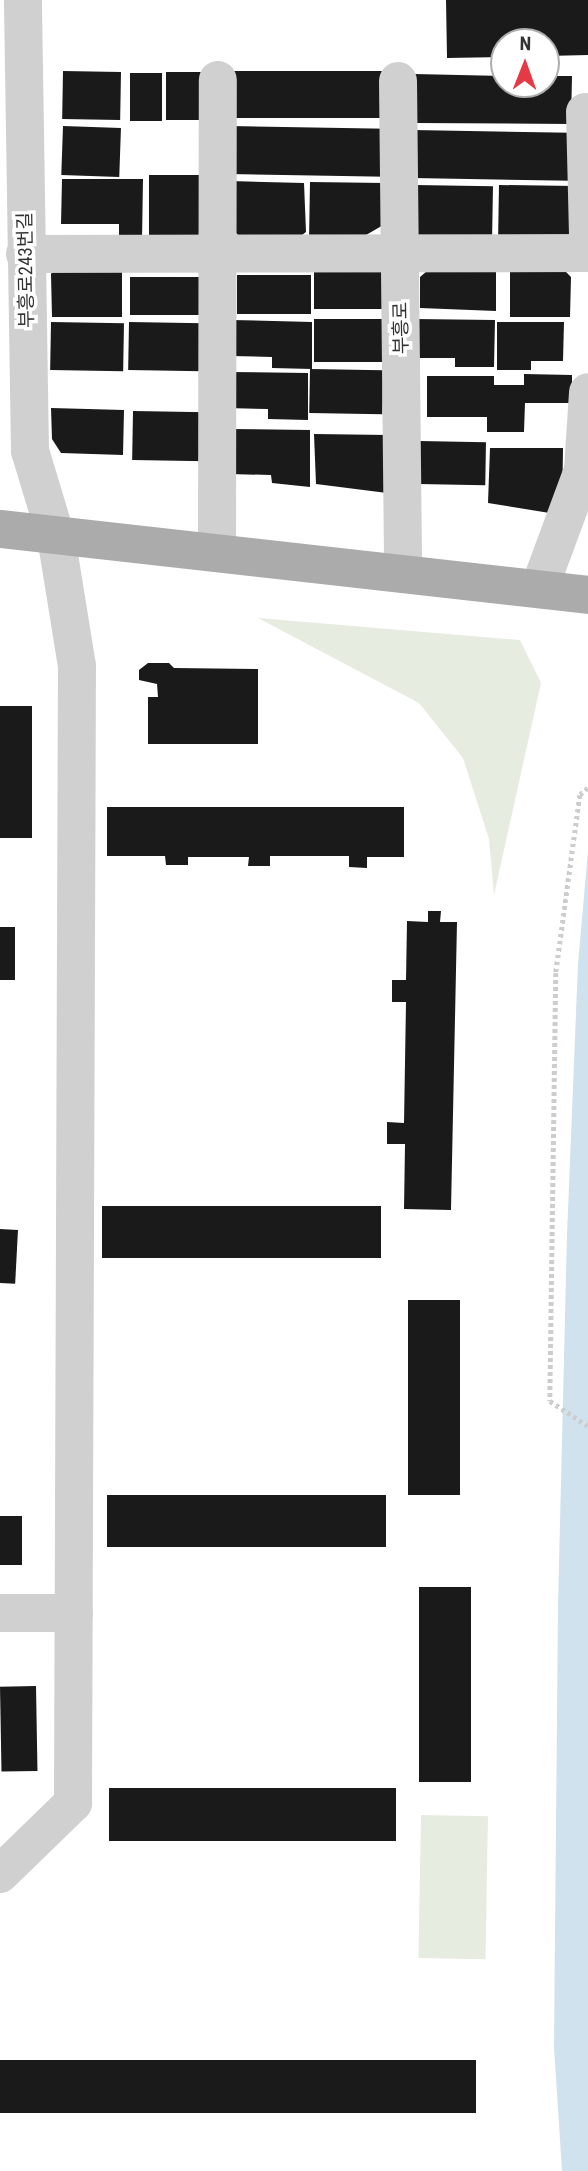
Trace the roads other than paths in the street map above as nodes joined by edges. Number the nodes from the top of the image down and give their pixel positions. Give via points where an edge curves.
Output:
1 (23, 0) edge
2 (218, 80) dead end
3 (398, 81) dead end
4 (585, 112) dead end
5 (588, 237) edge
6 (218, 253) junction
7 (400, 253) junction
8 (588, 253) edge
9 (25, 254) junction
10 (588, 392) edge
11 (0, 529) edge
12 (56, 537) junction
13 (217, 553) junction
14 (403, 574) junction
15 (539, 589) junction
16 (588, 595) edge
17 (0, 1613) edge
18 (74, 1613) junction
19 (0, 1874) edge

1 - 9 street, 부흥로243번길
2 - 6 street
3 - 7 street, 부흥로
4 - 5 street
6 - 7 street
6 - 9 street
6 - 13 street
7 - 8 street
7 - 14 street, 부흥로
9 - 12 street, 부흥로243번길 via 30,451
10 - 15 street via 583,470
11 - 12 main road
12 - 13 main road
12 - 18 street, 부흥로243번길 via 77,666
13 - 14 main road
14 - 15 main road
15 - 16 main road
17 - 18 street
18 - 19 street, 부흥로243번길 via 73,1803

